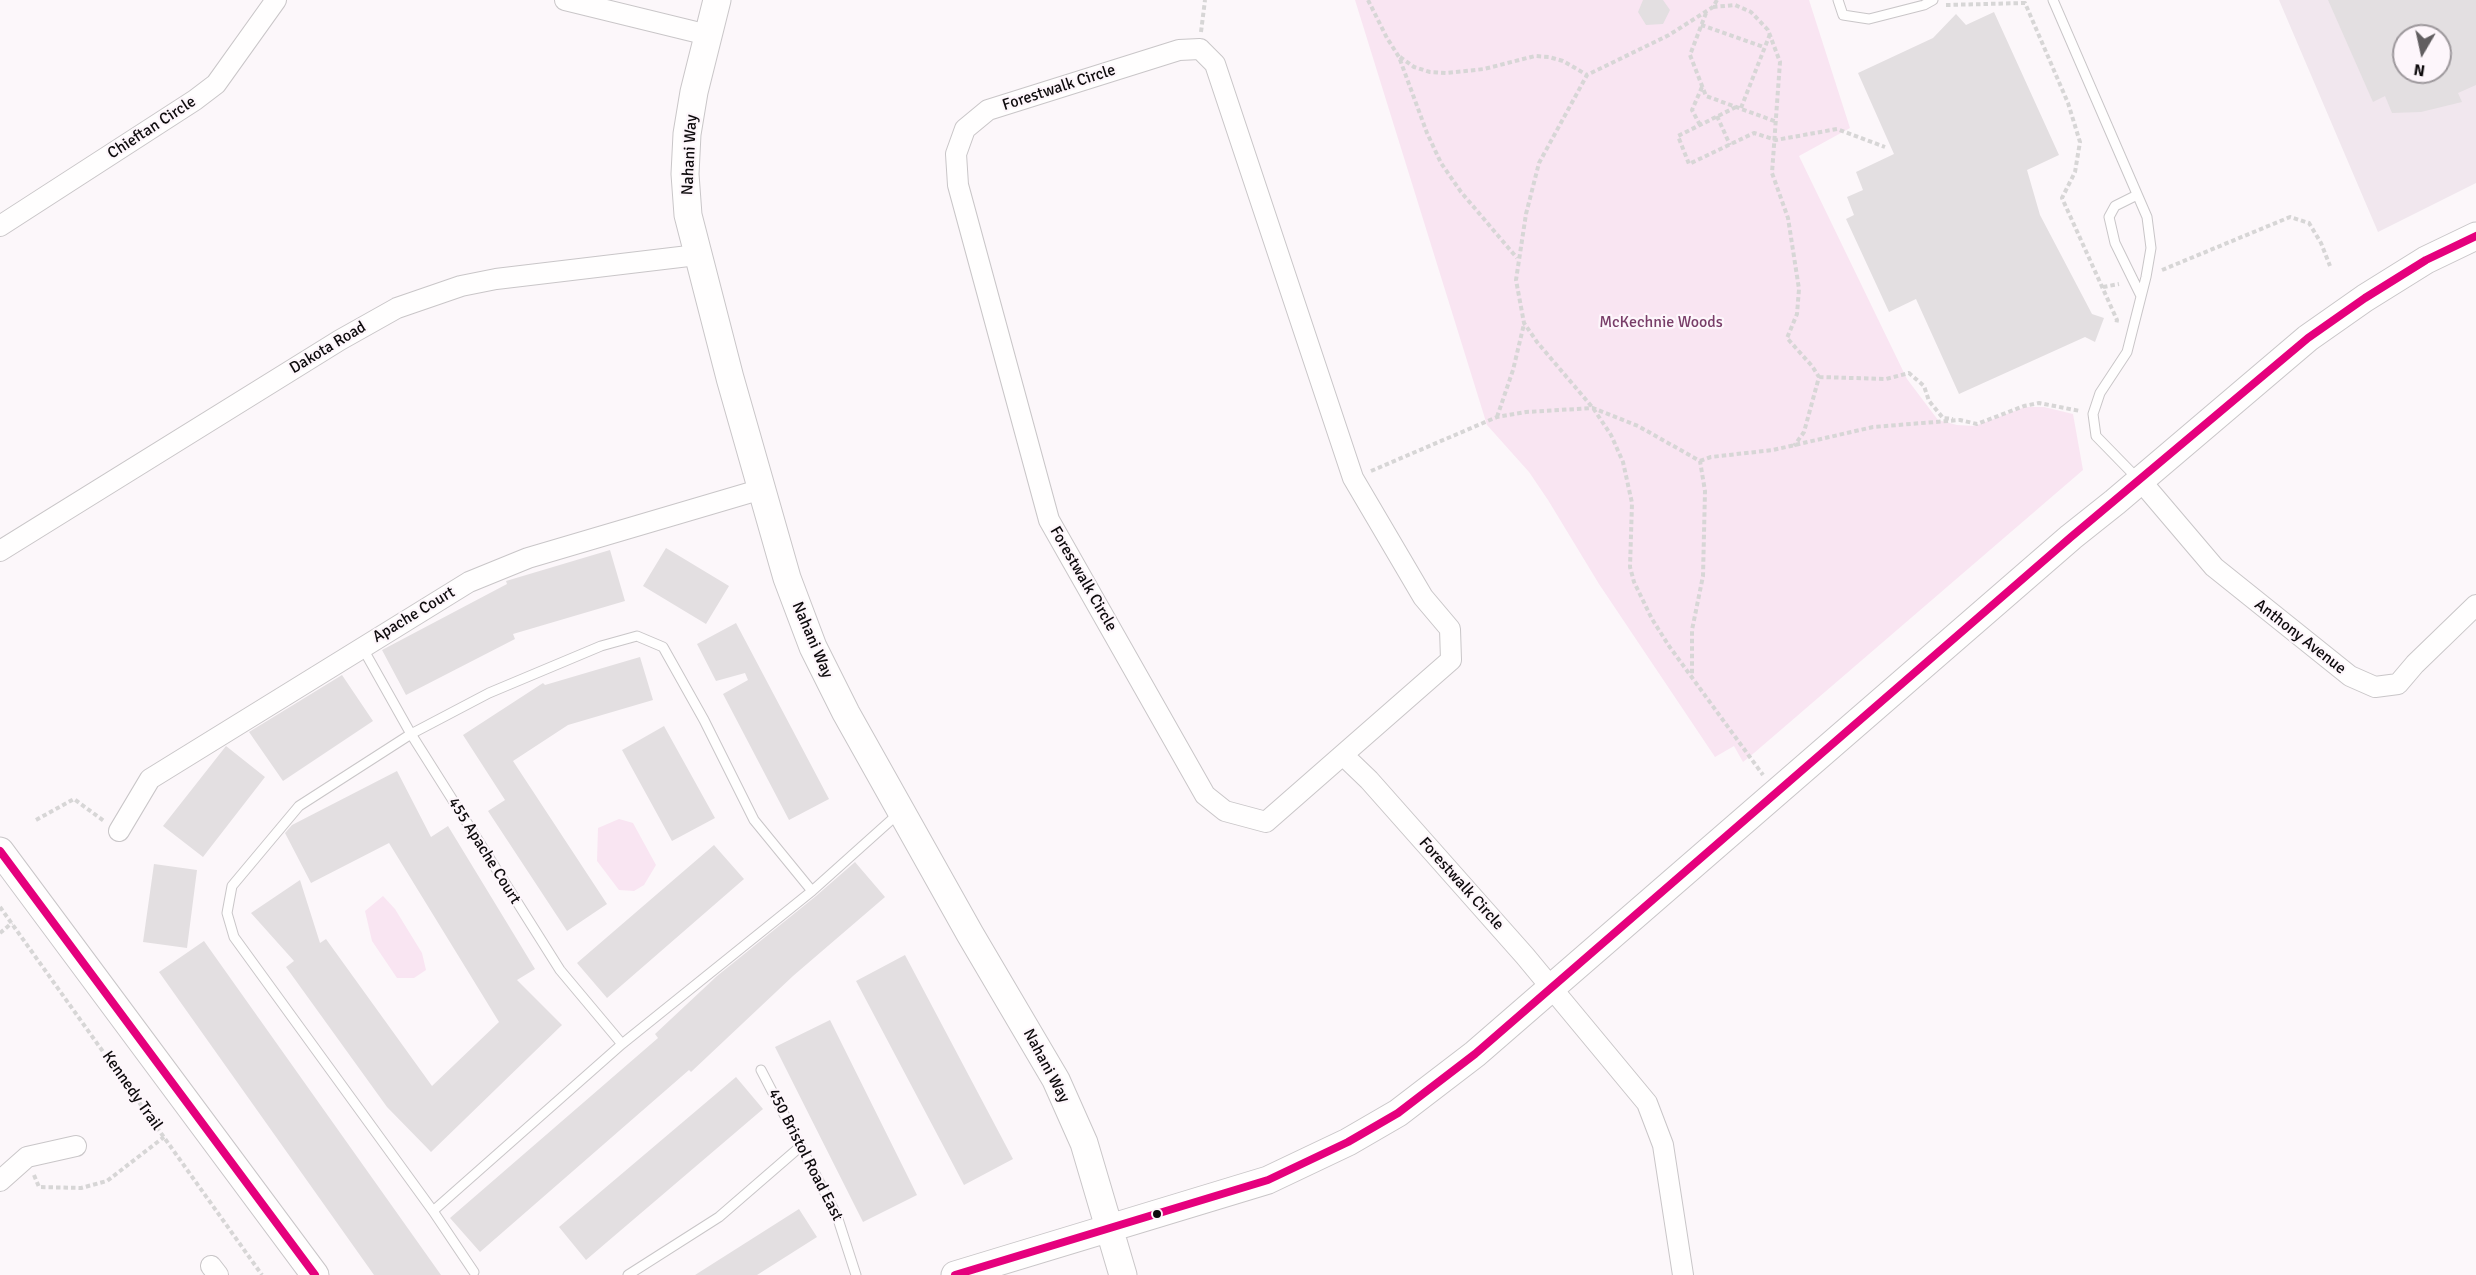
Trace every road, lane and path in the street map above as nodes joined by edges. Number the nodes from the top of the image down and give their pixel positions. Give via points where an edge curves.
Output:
1 (276, 0) edge
2 (565, 0) edge
3 (717, 0) edge
4 (1205, 0) edge
5 (1368, 0) edge
6 (1717, 0) edge
7 (1838, 0) edge
8 (1934, 0) edge
9 (2054, 0) edge
10 (1924, 5) junction
11 (1713, 8) junction
12 (1706, 12) junction
13 (1701, 24) junction
14 (1770, 34) junction
15 (708, 35) junction
16 (1764, 47) junction
17 (1200, 49) junction
18 (1399, 57) junction
19 (1587, 75) junction
20 (1702, 86) junction
21 (1738, 108) junction
22 (1717, 116) junction
23 (1777, 122) junction
24 (1700, 125) junction
25 (1776, 140) junction
26 (1730, 145) junction
27 (1885, 147) dead end
28 (2137, 195) junction
29 (0, 226) edge
30 (2476, 236) edge
31 (697, 255) junction
32 (1518, 258) junction
33 (2330, 266) dead end
34 (2146, 277) junction
35 (2135, 283) junction
36 (2103, 287) junction
37 (2142, 296) junction
38 (1524, 323) junction
39 (2116, 330) dead end
40 (1819, 377) junction
41 (2084, 403) dead end
42 (1593, 408) junction
43 (2081, 411) junction
44 (1497, 417) junction
45 (1960, 420) junction
46 (2082, 420) dead end
47 (1794, 446) junction
48 (1700, 461) junction
49 (1353, 478) junction
50 (2140, 480) junction
51 (762, 489) junction
52 (0, 551) edge
53 (2476, 605) edge
54 (362, 647) junction
55 (1692, 678) junction
56 (411, 734) junction
57 (1344, 755) junction
58 (1775, 793) junction
59 (901, 812) junction
60 (36, 820) dead end
61 (119, 831) joint
62 (0, 851) edge
63 (812, 891) junction
64 (0, 907) edge
65 (12, 923) junction
66 (0, 933) edge
67 (1551, 987) junction
68 (622, 1044) junction
69 (761, 1070) dead end
70 (164, 1137) junction
71 (76, 1146) dead end
72 (801, 1146) junction
73 (27, 1157) junction
74 (0, 1181) edge
75 (433, 1211) junction
76 (1110, 1229) junction
77 (474, 1272) dead end
78 (262, 1275) edge
79 (315, 1275) edge
80 (628, 1275) edge
81 (856, 1275) edge
82 (955, 1275) edge
83 (1123, 1275) edge
84 (1683, 1275) edge

1 - 29 street, Chieftan Circle via 216,84
2 - 15 street
3 - 15 street, Nahani Way
4 - 17 path
5 - 18 path
6 - 11 path
7 - 10 lane via 1843,15 1869,19
8 - 10 lane
9 - 28 lane
10 - 36 path via 2025,3 2068,103 2080,142 2075,172 2062,198
11 - 12 path
11 - 14 path via 1735,5 1751,12
12 - 13 path
12 - 19 path via 1669,35
13 - 16 path
13 - 20 path via 1690,55
14 - 16 path
14 - 23 path via 1780,62
15 - 31 street, Nahani Way via 687,134 688,215
16 - 21 path
17 - 49 street, Forestwalk Circle via 1215,64
17 - 57 street, Forestwalk Circle via 1179,50 988,110 965,129 956,154 958,185 1049,520 1205,795 1225,811 1266,822
18 - 19 path via 1414,67 1447,73 1484,69 1520,58 1550,57
18 - 32 path via 1441,163
19 - 32 path via 1539,163
20 - 21 path via 1706,96
20 - 24 path via 1692,110
21 - 22 path
21 - 23 path
22 - 24 path
22 - 26 path
23 - 25 path
24 - 26 path via 1678,136 1689,164
25 - 26 path via 1754,133
25 - 27 path via 1837,129
25 - 40 path via 1772,173 1788,218 1799,289 1797,314 1787,338
28 - 34 lane via 2147,217 2151,248
28 - 35 lane via 2115,206 2109,217 2115,243
30 - 50 street via 2418,265 2308,338
31 - 51 street, Nahani Way
31 - 52 street, Dakota Road via 496,279 461,286 397,308
32 - 38 path via 1516,280
33 - 34 path via 2309,223 2290,217
34 - 37 lane
35 - 36 path
35 - 37 lane
36 - 39 path via 2117,320
37 - 50 lane via 2127,352 2100,393 2093,414 2097,436
38 - 42 path
38 - 44 path
40 - 45 path via 1887,379 1909,373 1924,386 1929,401 1943,417
40 - 47 path via 1804,432
41 - 43 path
42 - 44 path
42 - 48 path via 1638,426
42 - 55 path via 1611,435 1627,475 1632,503 1630,560 1634,582 1652,619
43 - 45 path via 2039,403 1977,424
43 - 46 path
44 - 49 path
45 - 47 path via 1874,427
47 - 48 path
48 - 55 path via 1705,491 1703,576 1692,630
49 - 57 street, Forestwalk Circle via 1423,597 1450,629 1451,660
50 - 53 street, Anthony Avenue via 2214,567 2350,676 2375,687 2398,684
50 - 58 street
51 - 54 street, Apache Court via 507,566 470,582
51 - 59 street, Nahani Way via 787,578 813,647
54 - 56 lane, 455 Apache Court
54 - 61 street, Apache Court via 150,779
55 - 58 path
56 - 63 lane via 489,693 601,646 637,636 663,647 754,820
56 - 68 lane, 455 Apache Court via 560,970
56 - 75 lane via 299,806 232,886 227,913 234,937
57 - 67 street, Forestwalk Circle
58 - 67 street
59 - 63 lane
59 - 76 street, Nahani Way via 1056,1080 1084,1143
60 - 61 path via 74,800
62 - 79 street
63 - 68 lane
64 - 65 path, Kennedy Trail
65 - 66 path
65 - 70 path, Kennedy Trail
67 - 76 street via 1456,1070 1372,1130 1268,1180
67 - 84 street, Forestwalk Circle via 1647,1103 1663,1145
68 - 75 lane
69 - 72 lane, 450 Bristol Road East
70 - 73 path via 107,1181 81,1188 39,1187
70 - 78 path, Kennedy Trail
71 - 73 street
72 - 80 lane via 718,1218
72 - 81 lane, 450 Bristol Road East via 837,1216
73 - 74 street
75 - 77 lane
76 - 82 street
76 - 83 street, Nahani Way

